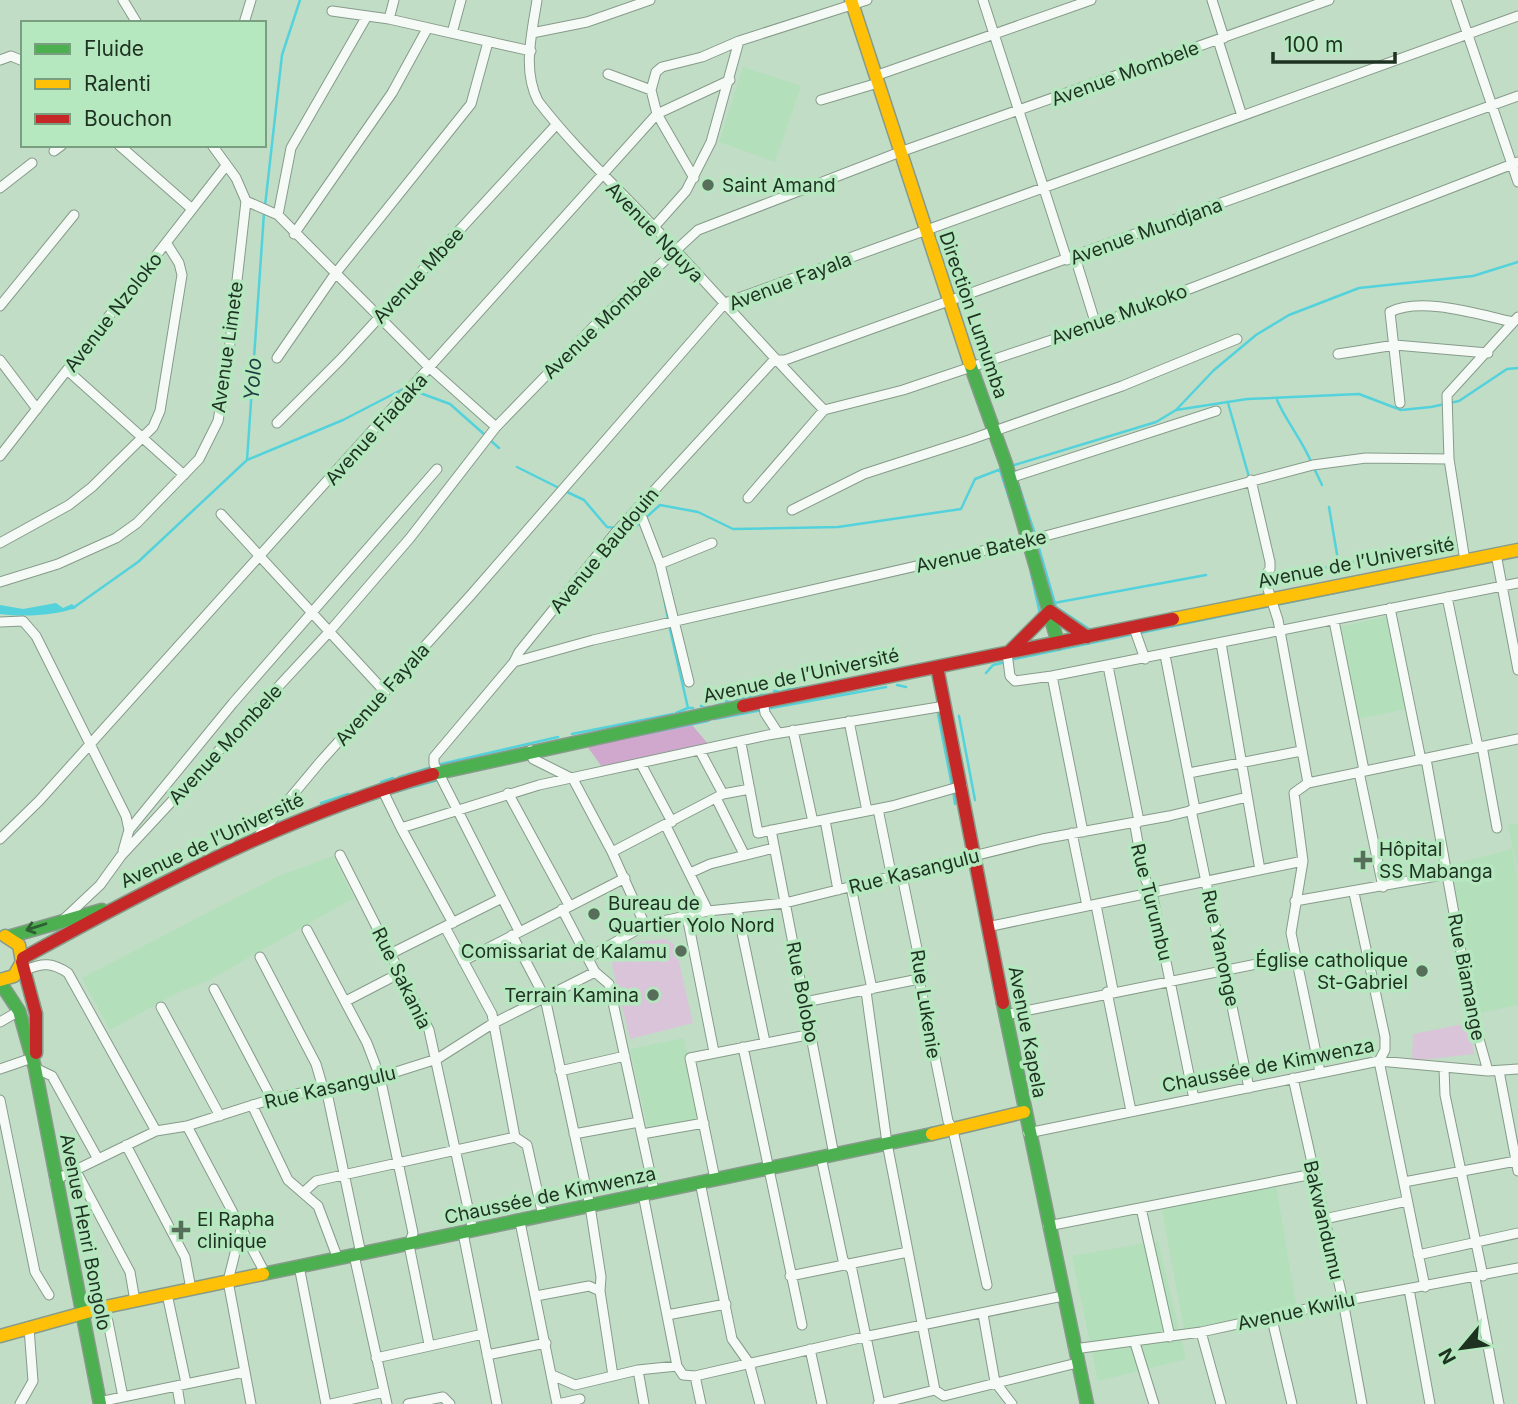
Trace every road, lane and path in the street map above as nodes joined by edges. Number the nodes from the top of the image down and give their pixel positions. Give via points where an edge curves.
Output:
1 (123, 0) edge
2 (251, 0) edge
3 (394, 0) edge
4 (461, 0) edge
5 (537, 0) edge
6 (650, 0) edge
7 (867, 0) edge
8 (983, 0) edge
9 (1091, 0) edge
10 (1212, 0) edge
11 (1329, 0) edge
12 (1456, 0) edge
13 (851, 3) edge
14 (332, 10) dead end
15 (367, 16) junction
16 (1518, 16) edge
17 (389, 19) junction
18 (136, 21) edge
19 (245, 21) edge
20 (427, 29) junction
21 (452, 33) junction
22 (532, 33) junction
23 (994, 35) junction
24 (1467, 35) junction
25 (1221, 39) junction
26 (739, 41) junction
27 (488, 42) junction
28 (531, 51) junction
29 (0, 60) edge
30 (21, 60) edge
31 (608, 74) dead end
32 (876, 79) junction
33 (730, 80) junction
34 (651, 90) junction
35 (1518, 96) edge
36 (821, 100) dead end
37 (1492, 106) junction
38 (1018, 111) junction
39 (657, 114) junction
40 (1242, 116) junction
41 (556, 125) junction
42 (121, 147) edge
43 (213, 147) edge
44 (901, 152) junction
45 (32, 163) dead end
46 (1515, 163) edge
47 (225, 167) junction
48 (602, 176) junction
49 (694, 178) junction
50 (1518, 183) edge
51 (0, 188) edge
52 (1042, 189) junction
53 (246, 201) junction
54 (192, 209) junction
55 (274, 212) junction
56 (74, 215) dead end
57 (654, 227) junction
58 (925, 232) junction
59 (294, 234) junction
60 (167, 244) junction
61 (676, 250) junction
62 (1071, 258) junction
63 (335, 274) junction
64 (947, 301) junction
65 (725, 303) junction
66 (0, 306) edge
67 (379, 317) junction
68 (1515, 320) edge
69 (1096, 325) junction
70 (1237, 340) dead end
71 (1395, 345) junction
72 (1488, 353) junction
73 (1338, 354) dead end
74 (277, 358) dead end
75 (0, 360) edge
76 (774, 360) junction
77 (971, 368) junction
78 (431, 369) junction
79 (67, 370) junction
80 (1400, 403) dead end
81 (37, 409) junction
82 (824, 410) junction
83 (1216, 411) dead end
84 (277, 423) dead end
85 (496, 427) junction
86 (993, 431) junction
87 (144, 437) junction
88 (0, 456) edge
89 (1450, 459) junction
90 (438, 469) dead end
91 (1008, 472) junction
92 (184, 475) junction
93 (1251, 480) junction
94 (748, 498) dead end
95 (792, 510) dead end
96 (221, 514) dead end
97 (641, 516) junction
98 (1030, 540) junction
99 (0, 542) edge
100 (712, 543) dead end
101 (1518, 550) edge
102 (1496, 554) junction
103 (260, 557) junction
104 (1465, 561) junction
105 (660, 564) junction
106 (0, 582) edge
107 (1518, 583) edge
108 (1500, 586) junction
109 (1272, 597) junction
110 (1447, 597) junction
111 (1390, 608) junction
112 (1050, 611) junction
113 (311, 612) junction
114 (1334, 621) junction
115 (0, 622) edge
116 (673, 622) junction
117 (1134, 628) junction
118 (329, 632) junction
119 (1278, 632) junction
120 (1087, 637) junction
121 (1058, 643) junction
122 (1221, 643) junction
123 (1007, 653) junction
124 (1165, 655) junction
125 (1145, 659) junction
126 (514, 662) junction
127 (1108, 666) junction
128 (937, 667) junction
129 (1518, 670) edge
130 (1052, 676) junction
131 (689, 682) dead end
132 (385, 692) junction
133 (763, 701) junction
134 (945, 706) junction
135 (849, 721) junction
136 (793, 730) junction
137 (778, 733) junction
138 (1518, 739) edge
139 (741, 743) junction
140 (89, 744) junction
141 (1480, 746) junction
142 (531, 750) junction
143 (700, 751) junction
144 (1301, 751) junction
145 (1424, 759) junction
146 (1241, 762) junction
147 (641, 764) junction
148 (1362, 771) junction
149 (439, 772) junction
150 (1189, 773) junction
151 (573, 779) junction
152 (1308, 783) junction
153 (962, 786) junction
154 (382, 789) junction
155 (750, 789) junction
156 (508, 793) junction
157 (720, 796) junction
158 (1247, 797) junction
159 (878, 809) junction
160 (1193, 809) junction
161 (456, 810) junction
162 (867, 811) junction
163 (825, 820) junction
164 (1139, 821) junction
165 (813, 822) junction
166 (669, 824) junction
167 (401, 828) junction
168 (1497, 828) dead end
169 (130, 830) junction
170 (771, 830) junction
171 (1083, 832) junction
172 (1072, 833) junction
173 (259, 835) junction
174 (0, 839) edge
175 (774, 848) junction
176 (612, 852) junction
177 (744, 854) junction
178 (340, 855) dead end
179 (121, 856) junction
180 (976, 857) junction
181 (1303, 861) junction
182 (1260, 870) junction
183 (690, 873) junction
184 (1448, 874) junction
185 (902, 876) junction
186 (625, 877) junction
187 (892, 878) junction
188 (1208, 882) junction
189 (851, 887) junction
190 (1383, 887) junction
191 (838, 890) junction
192 (1152, 893) junction
193 (1354, 893) junction
194 (502, 898) junction
195 (1295, 901) junction
196 (785, 903) junction
197 (1091, 905) junction
198 (566, 907) junction
199 (113, 908) junction
200 (737, 909) junction
201 (708, 911) junction
202 (687, 916) junction
203 (65, 918) junction
204 (449, 925) junction
205 (645, 925) junction
206 (987, 927) junction
207 (307, 929) dead end
208 (516, 933) junction
209 (3, 935) edge
210 (390, 954) junction
211 (1296, 956) junction
212 (260, 957) dead end
213 (588, 958) junction
214 (463, 961) junction
215 (24, 963) junction
216 (1226, 970) junction
217 (595, 972) junction
218 (400, 973) junction
219 (919, 979) junction
220 (1171, 979) junction
221 (0, 981) edge
222 (214, 989) dead end
223 (869, 990) junction
224 (1110, 991) junction
225 (545, 998) junction
226 (346, 1001) junction
227 (805, 1002) junction
228 (161, 1007) dead end
229 (19, 1011) junction
230 (1005, 1015) junction
231 (0, 1022) edge
232 (492, 1024) junction
233 (812, 1034) junction
234 (765, 1042) junction
235 (743, 1047) junction
236 (714, 1052) junction
237 (625, 1056) junction
238 (437, 1059) junction
239 (1379, 1061) junction
240 (34, 1063) junction
241 (1444, 1068) junction
242 (0, 1069) edge
243 (1518, 1069) edge
244 (560, 1070) junction
245 (1488, 1071) junction
246 (1499, 1071) junction
247 (1320, 1072) junction
248 (380, 1077) junction
249 (1293, 1078) junction
250 (324, 1088) junction
251 (1249, 1088) junction
252 (272, 1099) junction
253 (1194, 1099) junction
254 (0, 1100) edge
255 (252, 1105) junction
256 (1131, 1111) junction
257 (1024, 1112) junction
258 (220, 1116) junction
259 (639, 1122) junction
260 (704, 1123) junction
261 (187, 1126) junction
262 (953, 1130) junction
263 (156, 1131) junction
264 (574, 1133) junction
265 (1028, 1133) junction
266 (642, 1134) junction
267 (515, 1138) junction
268 (887, 1143) junction
269 (126, 1145) junction
270 (454, 1150) junction
271 (827, 1156) junction
272 (98, 1159) junction
273 (397, 1162) junction
274 (1517, 1166) edge
275 (769, 1168) junction
276 (76, 1171) junction
277 (1460, 1172) junction
278 (1313, 1174) junction
279 (344, 1175) junction
280 (715, 1179) junction
281 (55, 1180) junction
282 (701, 1182) junction
283 (1404, 1182) junction
284 (304, 1191) junction
285 (648, 1193) junction
286 (1407, 1200) junction
287 (590, 1206) junction
288 (1141, 1208) junction
289 (542, 1216) junction
290 (1324, 1219) junction
291 (520, 1222) junction
292 (1048, 1226) junction
293 (241, 1229) junction
294 (468, 1232) junction
295 (1518, 1233) edge
296 (1475, 1243) junction
297 (409, 1245) junction
298 (908, 1252) junction
299 (358, 1254) junction
300 (1418, 1255) junction
301 (338, 1259) junction
302 (846, 1265) junction
303 (299, 1266) junction
304 (1518, 1268) edge
305 (265, 1273) junction
306 (790, 1276) junction
307 (1479, 1277) junction
308 (228, 1281) junction
309 (987, 1285) dead end
310 (1425, 1287) junction
311 (191, 1289) junction
312 (1409, 1289) junction
313 (600, 1291) junction
314 (167, 1294) junction
315 (49, 1295) dead end
316 (536, 1296) junction
317 (1063, 1296) junction
318 (135, 1301) junction
319 (1343, 1301) junction
320 (726, 1304) junction
321 (106, 1307) junction
322 (82, 1312) junction
323 (983, 1314) junction
324 (667, 1315) junction
325 (1271, 1315) junction
326 (802, 1325) dead end
327 (923, 1326) junction
328 (29, 1328) junction
329 (1201, 1332) junction
330 (483, 1334) junction
331 (0, 1336) edge
332 (864, 1337) junction
333 (1170, 1337) junction
334 (546, 1343) junction
335 (1135, 1343) junction
336 (429, 1344) junction
337 (810, 1349) junction
338 (1074, 1349) junction
339 (487, 1355) junction
340 (376, 1358) junction
341 (749, 1363) junction
342 (1077, 1363) junction
343 (677, 1366) junction
344 (638, 1370) junction
345 (244, 1372) junction
346 (552, 1374) junction
347 (613, 1376) junction
348 (695, 1376) junction
349 (995, 1382) junction
350 (181, 1385) junction
351 (575, 1385) junction
352 (935, 1390) junction
353 (384, 1392) junction
354 (123, 1397) junction
355 (946, 1400) edge
356 (581, 1401) edge
357 (24, 1403) edge
358 (100, 1403) edge
359 (893, 1403) edge
360 (180, 1404) edge
361 (251, 1404) edge
362 (328, 1404) edge
363 (387, 1404) edge
364 (408, 1404) edge
365 (450, 1404) edge
366 (497, 1404) edge
367 (558, 1404) edge
368 (644, 1404) edge
369 (701, 1404) edge
370 (760, 1404) edge
371 (822, 1404) edge
372 (879, 1404) edge
373 (1012, 1404) edge
374 (1087, 1404) edge
375 (1154, 1404) edge
376 (1221, 1404) edge
377 (1292, 1404) edge
378 (1362, 1404) edge
379 (1430, 1404) edge
380 (1499, 1404) edge

1 - 18 street
2 - 19 street
3 - 17 street
4 - 21 street
5 - 22 street, Avenue Nguya
6 - 22 street via 587,22
7 - 13 street
8 - 23 street
9 - 23 street
10 - 25 street
11 - 25 street, Avenue Mombele
12 - 24 street
13 - 26 street
13 - 32 street, Direction Lumumba
14 - 15 street
15 - 17 street
15 - 55 street via 291,148
16 - 24 street, Avenue Fayala
17 - 20 street
20 - 21 street
20 - 59 street via 392,93
21 - 27 street
22 - 28 street, Avenue Nguya
23 - 32 street
23 - 38 street
24 - 37 street
24 - 40 street, Avenue Fayala
25 - 38 street, Avenue Mombele
25 - 40 street
26 - 33 street
26 - 34 street via 702,57 662,66
27 - 28 street
27 - 63 street via 471,104
28 - 41 street, Avenue Nguya via 531,88
29 - 30 street via 11,56
31 - 34 street
32 - 36 street
32 - 44 street, Direction Lumumba
33 - 39 street, Avenue Fiadaka
33 - 49 street via 711,142
34 - 39 street
35 - 37 street, Avenue Mundjana
37 - 46 street
37 - 62 street, Avenue Mundjana
38 - 44 street, Avenue Mombele
38 - 52 street
39 - 48 street, Avenue Fiadaka
39 - 49 street
40 - 52 street, Avenue Fayala
41 - 48 street, Avenue Nguya
41 - 67 street, Avenue Mbee
42 - 54 street
43 - 47 street
44 - 58 street, Direction Lumumba
44 - 61 street, Avenue Mombele via 710,224
45 - 51 street
46 - 50 street
46 - 69 street, Avenue Mukoko
47 - 53 street via 236,178
47 - 54 street, Avenue Nzoloko
48 - 57 street, Avenue Nguya
48 - 78 street, Avenue Fiadaka
49 - 57 street
52 - 58 street, Avenue Fayala
52 - 62 street
53 - 55 street
53 - 92 street, Avenue Limete via 218,421 199,459
54 - 60 street, Avenue Nzoloko
55 - 59 street
56 - 66 street
57 - 61 street, Avenue Nguya
58 - 64 street, Direction Lumumba
58 - 65 street, Avenue Fayala
59 - 63 street
60 - 79 street, Avenue Nzoloko
60 - 87 street via 182,275 160,411
61 - 65 street, Avenue Nguya
61 - 85 street, Avenue Mombele
62 - 64 street, Avenue Mundjana
62 - 69 street
63 - 67 street
63 - 74 street
64 - 76 street, Avenue Mundjana via 785,360
64 - 77 street, Direction Lumumba
65 - 76 street, Avenue Nguya
65 - 132 street, Avenue Fayala
67 - 78 street
67 - 84 street, Avenue Mbee
68 - 71 street via 1443,307 1401,308 1390,312 1388,318
68 - 72 street
69 - 77 street, Avenue Mukoko
70 - 86 street
71 - 72 street
71 - 73 street
71 - 80 street
72 - 89 street via 1447,395
75 - 81 street
76 - 82 street, Avenue Nguya
76 - 97 street, Avenue Baudouin
77 - 82 street, Avenue Mukoko
77 - 86 street, Direction Lumumba
78 - 85 street
78 - 103 street, Avenue Fiadaka
79 - 81 street, Avenue Nzoloko
79 - 87 street
81 - 88 street, Avenue Nzoloko
82 - 94 street
83 - 91 street
85 - 118 street, Avenue Mombele
86 - 91 street, Direction Lumumba
86 - 95 street via 864,474
87 - 92 street
87 - 99 street via 69,505
89 - 93 street, Avenue Bateke via 1346,460
89 - 104 street
90 - 113 street
91 - 98 street, Direction Lumumba
92 - 106 street, Avenue Limete via 137,523 107,543
93 - 98 street, Avenue Bateke
93 - 109 street via 1270,562 1264,577
96 - 103 street
97 - 105 street
97 - 126 street, Avenue Baudouin via 619,528
98 - 112 street, Direction Lumumba
98 - 116 street, Avenue Bateke
100 - 105 street
101 - 102 street, Avenue de l’Université
102 - 104 street, Avenue de l’Université
102 - 108 street
103 - 113 street
103 - 140 street, Avenue Fiadaka
104 - 109 street, Avenue de l’Université
105 - 116 street
107 - 108 street
108 - 110 street
108 - 129 street
109 - 117 street, Avenue de l’Université
109 - 119 street
110 - 111 street
110 - 141 street
111 - 114 street
111 - 145 street, Rue Biamange
112 - 120 street
112 - 121 street, Direction Lumumba
112 - 123 street
113 - 118 street
113 - 169 street
114 - 119 street
114 - 148 street
115 - 140 street via 23,621 37,636
116 - 126 street, Avenue Bateke
116 - 131 street
117 - 120 street, Avenue de l’Université
117 - 125 street
118 - 132 street
118 - 179 street, Avenue Mombele
119 - 122 street
119 - 144 street
120 - 121 street, Avenue de l’Université
121 - 123 street, Avenue de l’Université
122 - 124 street
122 - 146 street
123 - 128 street, Avenue de l’Université
123 - 130 street via 1015,681
124 - 125 street
124 - 150 street, Rue Yanonge
125 - 127 street
126 - 149 street, Avenue Baudouin via 434,757
127 - 130 street
127 - 164 street, Rue Turumbu
128 - 133 street, Avenue de l’Université
128 - 134 street, Avenue Kapela
130 - 171 street
132 - 173 street, Avenue Fayala
133 - 137 street
133 - 142 street, Avenue de l’Université
134 - 135 street
134 - 153 street, Avenue Kapela
135 - 136 street
135 - 162 street
136 - 137 street
136 - 165 street
137 - 139 street
138 - 141 street
139 - 143 street
139 - 155 street
140 - 169 street
140 - 174 street, Avenue Fiadaka
141 - 145 street
141 - 168 street
142 - 149 street, Avenue de l’Université
142 - 151 street via 533,759
143 - 147 street
143 - 157 street
144 - 146 street
144 - 152 street
145 - 148 street
145 - 184 street, Rue Biamange
146 - 150 street
146 - 158 street
147 - 151 street
147 - 166 street
148 - 152 street
148 - 190 street
149 - 154 street, Avenue de l’Université
149 - 161 street
150 - 160 street, Rue Yanonge
151 - 156 street
151 - 176 street
152 - 181 street via 1297,788 1293,800
153 - 159 street
153 - 180 street, Avenue Kapela
154 - 167 street
154 - 173 street, Avenue de l’Université
155 - 157 street
155 - 170 street via 758,832
156 - 161 street
156 - 198 street
157 - 166 street
157 - 177 street
158 - 160 street, Rue Kasangulu
158 - 182 street
159 - 162 street
159 - 187 street
160 - 164 street, Rue Kasangulu
160 - 188 street, Rue Yanonge via 1200,862
161 - 167 street
161 - 194 street
162 - 163 street
163 - 165 street
163 - 191 street
164 - 171 street, Rue Kasangulu
164 - 192 street, Rue Turumbu via 1135,826 1144,876
165 - 170 street
166 - 176 street
166 - 183 street
167 - 204 street
169 - 179 street
170 - 175 street, Rue Bolobo
171 - 172 street, Rue Kasangulu
172 - 180 street, Rue Kasangulu
172 - 197 street
173 - 199 street, Avenue de l’Université
175 - 177 street
175 - 196 street, Rue Bolobo
176 - 186 street
177 - 183 street
178 - 210 street, Rue Sakania
179 - 203 street, Avenue Mombele via 100,885
180 - 185 street, Rue Kasangulu
180 - 206 street, Avenue Kapela
181 - 182 street
181 - 195 street
182 - 188 street
183 - 201 street
184 - 190 street
184 - 245 street, Rue Biamange
185 - 187 street, Rue Kasangulu
185 - 219 street, Rue Lukenie via 922,973
186 - 198 street
186 - 205 street
187 - 189 street, Rue Kasangulu
188 - 192 street
188 - 216 street, Rue Yanonge
189 - 191 street, Rue Kasangulu
189 - 223 street
190 - 193 street
191 - 196 street, Rue Kasangulu
192 - 197 street
192 - 220 street, Rue Turumbu
193 - 195 street
193 - 239 street via 1385,1037
194 - 204 street
194 - 208 street
195 - 211 street via 1291,925
196 - 200 street, Rue Kasangulu
196 - 227 street, Rue Bolobo
197 - 206 street
197 - 224 street
198 - 208 street
198 - 213 street
199 - 203 street, Avenue de l’Université
199 - 215 street, Avenue de l’Université
200 - 201 street, Rue Kasangulu
200 - 234 street
201 - 202 street, Rue Kasangulu
202 - 205 street, Rue Kasangulu
202 - 236 street
203 -> 209 street, Avenue de l’Université
204 - 210 street
204 - 214 street
205 - 213 street, Rue Kasangulu
206 - 230 street, Avenue Kapela
207 - 226 street
208 - 214 street
208 - 225 street
209 - 215 street via 19,945
210 - 218 street, Rue Sakania
211 - 216 street
211 - 247 street
212 - 250 street
213 - 217 street
214 - 232 street via 492,1014
215 - 221 street, Avenue de l’Université via 14,976
215 - 240 street via 36,1014
215 - 263 street via 68,973
216 - 220 street
216 - 251 street, Rue Yanonge
217 - 225 street, Rue Kasangulu
217 - 237 street via 608,984
218 - 226 street
218 - 238 street, Rue Sakania via 426,1022
219 - 223 street
219 - 262 street, Rue Lukenie
220 - 224 street
220 - 253 street, Rue Turumbu
221 - 229 street
222 - 252 street
223 - 227 street
223 - 268 street
224 - 230 street
224 - 256 street
225 - 232 street, Rue Kasangulu
225 - 244 street
226 - 248 street
227 - 233 street, Rue Bolobo
228 - 258 street
229 - 231 street
229 - 240 street
230 - 257 street, Avenue Kapela
232 - 238 street, Rue Kasangulu
232 - 267 street
233 - 234 street
233 - 271 street, Rue Bolobo
234 - 235 street
235 - 236 street
235 - 275 street
236 - 260 street via 690,1058
237 - 244 street
237 - 259 street
238 - 248 street, Rue Kasangulu
238 - 270 street, Rue Sakania
239 - 241 street, Chaussée de Kimwenza
239 - 247 street, Chaussée de Kimwenza
239 - 283 street
240 - 242 street
240 - 272 street via 52,1076
240 - 281 street, Avenue Henri Bongolo
241 - 245 street, Chaussée de Kimwenza
241 - 277 street
243 - 246 street, Chaussée de Kimwenza
244 - 264 street
245 - 246 street, Chaussée de Kimwenza
246 - 274 street
247 - 249 street, Chaussée de Kimwenza
248 - 250 street, Rue Kasangulu
248 - 273 street
249 - 251 street, Chaussée de Kimwenza
249 - 278 street, Bakwandumu
250 - 252 street, Rue Kasangulu
250 - 279 street
251 - 253 street, Chaussée de Kimwenza
252 - 255 street, Rue Kasangulu
253 - 256 street, Chaussée de Kimwenza
254 - 315 street via 35,1272
255 - 258 street, Rue Kasangulu
255 - 284 street via 288,1180
256 - 265 street, Chaussée de Kimwenza
257 - 262 street, Chaussée de Kimwenza
257 - 265 street, Avenue Kapela
258 - 261 street, Rue Kasangulu
259 - 264 street
259 - 266 street
260 - 266 street
260 - 280 street
261 - 263 street, Rue Kasangulu
261 - 293 street
262 - 268 street, Chaussée de Kimwenza
262 - 309 street, Rue Lukenie
263 - 269 street, Rue Kasangulu
264 - 287 street
265 - 292 street, Avenue Kapela
266 - 285 street
267 - 270 street
267 - 289 street via 527,1145
268 - 271 street, Chaussée de Kimwenza
268 - 298 street
269 - 272 street, Rue Kasangulu
269 - 311 street via 185,1257
270 - 273 street
270 - 294 street, Rue Sakania
271 - 275 street, Chaussée de Kimwenza
271 - 302 street, Rue Bolobo
272 - 276 street, Rue Kasangulu
273 - 279 street
273 - 297 street via 413,1233
274 - 277 street
275 - 280 street, Chaussée de Kimwenza
275 - 306 street
276 - 281 street, Rue Kasangulu
276 - 318 street via 130,1272
277 - 283 street
277 - 296 street
278 - 288 street
278 - 290 street, Bakwandumu
279 - 284 street via 316,1181
279 - 299 street
280 - 282 street, Chaussée de Kimwenza
281 - 322 street, Avenue Henri Bongolo
282 - 285 street, Chaussée de Kimwenza
282 - 320 street
283 - 286 street
284 - 301 street via 321,1212
285 - 287 street, Chaussée de Kimwenza
285 - 324 street
286 - 290 street
286 - 300 street
287 - 289 street, Chaussée de Kimwenza
287 - 313 street
288 - 292 street
288 - 333 street
289 - 291 street, Chaussée de Kimwenza
290 - 319 street, Bakwandumu
291 - 294 street, Chaussée de Kimwenza
291 - 316 street
292 - 317 street, Avenue Kapela
293 - 305 street
293 - 308 street
294 - 297 street, Chaussée de Kimwenza
294 - 330 street, Rue Sakania
295 - 296 street
296 - 300 street
296 - 307 street
297 - 299 street, Chaussée de Kimwenza
297 - 336 street
298 - 302 street
298 - 327 street
299 - 301 street, Chaussée de Kimwenza
299 - 340 street
300 - 310 street
301 - 303 street, Chaussée de Kimwenza
302 - 306 street
302 - 332 street, Rue Bolobo via 852,1270
303 - 305 street, Chaussée de Kimwenza
303 - 362 street
304 - 307 street, Avenue Kwilu
305 - 308 street, Chaussée de Kimwenza
306 - 326 street
307 - 310 street, Avenue Kwilu
307 - 380 street
308 - 311 street, Chaussée de Kimwenza
308 - 345 street
310 - 312 street, Avenue Kwilu
311 - 314 street, Chaussée de Kimwenza
312 - 319 street, Avenue Kwilu
312 - 379 street
313 - 316 street via 589,1286
313 - 347 street
314 - 318 street, Chaussée de Kimwenza
314 - 350 street
316 - 334 street
317 - 323 street
317 - 338 street, Avenue Kapela
318 - 321 street, Chaussée de Kimwenza
319 - 325 street, Avenue Kwilu
319 - 378 street, Bakwandumu
320 - 324 street
320 - 341 street via 732,1339
321 - 322 street, Chaussée de Kimwenza
321 - 354 street
322 - 328 street, Chaussée de Kimwenza
322 - 358 street, Avenue Henri Bongolo
323 - 327 street
323 - 349 street
324 - 343 street
325 - 329 street, Avenue Kwilu
325 - 377 street
327 - 332 street
327 - 352 street
328 - 331 street, Chaussée de Kimwenza
328 - 357 street via 33,1381
329 - 333 street, Avenue Kwilu
329 - 376 street
330 - 336 street
330 - 339 street, Rue Sakania
332 - 337 street
332 - 372 street, Rue Bolobo
333 - 335 street, Avenue Kwilu
334 - 339 street
334 - 346 street
335 - 338 street, Avenue Kwilu
335 - 375 street
336 - 340 street
337 - 341 street
337 - 371 street
338 - 342 street, Avenue Kapela
339 - 366 street, Rue Sakania
340 - 353 street
341 - 348 street
341 - 370 street
342 - 349 street
342 - 374 street, Avenue Kapela
343 - 344 street
343 - 348 street via 683,1375
344 - 347 street
344 - 368 street
345 - 350 street
345 - 361 street
346 - 351 street
346 - 367 street
347 - 351 street
348 - 369 street
349 - 355 street
349 - 373 street
350 - 354 street
350 - 360 street
351 - 356 street
352 - 355 street
352 - 359 street
353 - 362 street
353 - 363 street
354 - 358 street
356 - 367 street
359 - 372 street
364 - 365 street via 443,1397

